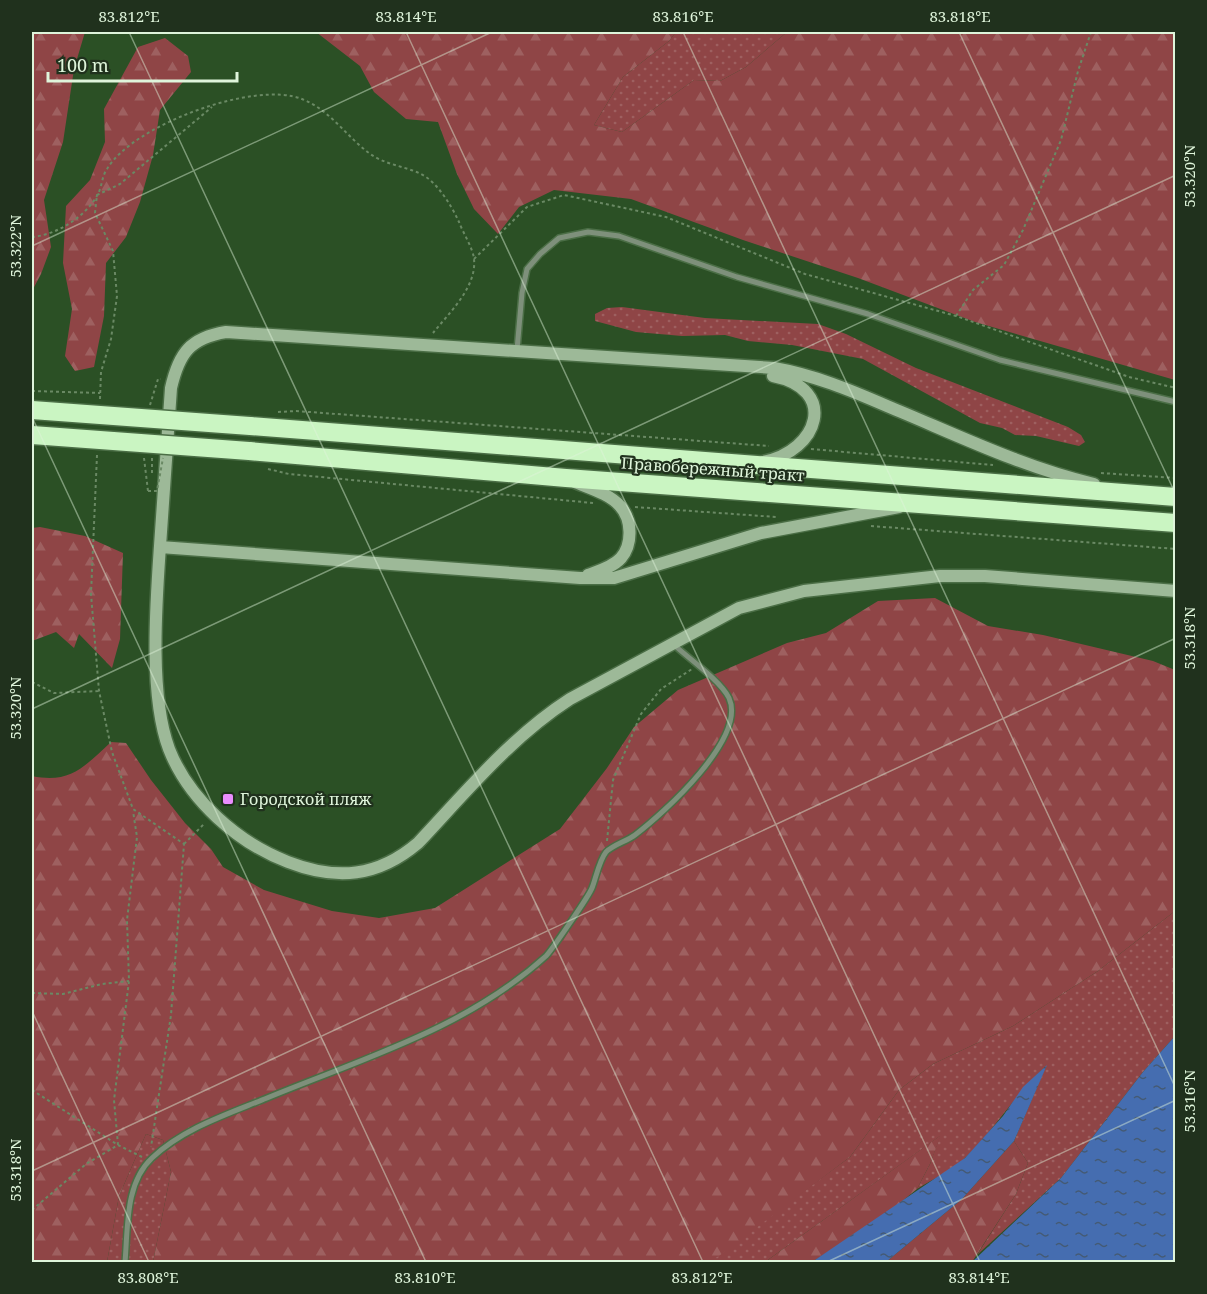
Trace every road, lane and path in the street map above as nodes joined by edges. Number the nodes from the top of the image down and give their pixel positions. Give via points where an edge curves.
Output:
1 (1091, 32) edge
2 (212, 107) junction
3 (97, 195) junction
4 (32, 237) edge
5 (474, 259) junction
6 (956, 316) junction
7 (424, 345) junction
8 (517, 352) junction
9 (731, 367) junction
10 (158, 379) dead end
11 (1176, 388) edge
12 (32, 391) edge
13 (100, 393) junction
14 (1176, 402) edge
15 (100, 405) dead end
16 (149, 406) dead end
17 (32, 410) edge
18 (274, 412) dead end
19 (32, 435) edge
20 (773, 446) dead end
21 (144, 447) dead end
22 (797, 448) junction
23 (97, 450) dead end
24 (163, 458) dead end
25 (748, 465) junction
26 (993, 465) dead end
27 (258, 467) dead end
28 (1096, 472) dead end
29 (566, 478) junction
30 (1176, 478) edge
31 (1139, 494) junction
32 (1176, 497) edge
33 (597, 504) dead end
34 (914, 504) junction
35 (620, 506) junction
36 (786, 518) dead end
37 (1176, 523) edge
38 (866, 525) dead end
39 (160, 547) junction
40 (1176, 549) edge
41 (580, 578) junction
42 (1176, 591) edge
43 (672, 643) junction
44 (697, 666) junction
45 (32, 682) edge
46 (99, 691) junction
47 (133, 809) junction
48 (210, 817) dead end
49 (184, 844) junction
50 (606, 852) junction
51 (129, 981) junction
52 (32, 993) edge
53 (32, 1090) edge
54 (118, 1145) junction
55 (149, 1160) junction
56 (32, 1210) edge
57 (124, 1263) edge

1 - 6 path via 1061,140 1023,230 1004,265 973,290
2 - 3 path via 120,184
2 - 3 path via 163,123 130,142 106,169
2 - 5 path via 238,96 275,93 303,99 330,116 370,154 422,174 451,203
3 - 4 path via 80,215 48,235
3 - 13 path via 95,213 113,251 117,296
5 - 6 path via 527,207 564,195 666,217 806,274
5 - 7 path via 470,285
6 - 11 path via 1129,377
7 - 8 street
7 - 39 street via 226,332 193,343 182,354 171,388
8 - 9 street
8 - 14 lane via 527,269 559,238 588,232 619,236 1000,360
9 - 22 street via 786,378 805,391 814,403 816,419 811,433
9 - 31 street via 802,373 1039,468
10 - 16 path
12 - 13 path
13 - 15 path
17 - 25 highway, Правобережный тракт, bridge
18 - 20 path
19 - 29 highway, Правобережный тракт, bridge
21 - 24 path, bridge via 147,491 157,491
22 - 25 street via 777,459
22 - 26 path
23 - 46 path via 91,594
25 - 31 highway, Правобережный тракт
27 - 33 path via 289,474
28 - 30 path
29 - 34 highway, Правобережный тракт
29 - 35 street
31 - 32 highway, Правобережный тракт
34 - 37 highway, Правобережный тракт
34 - 41 street via 761,533 614,578
35 - 36 path
35 - 41 street via 629,521 629,542 621,558
38 - 40 path
39 - 41 street
39 - 43 street via 157,675 163,726 178,770 214,814 250,844 321,872 364,872 400,859 544,716
42 - 43 street via 985,576 841,585 739,608
43 - 44 lane
44 - 50 path via 661,689 641,714 613,780
44 - 50 lane via 729,697 730,726 706,764 669,808
45 - 46 path via 54,693
46 - 47 path via 112,752
47 - 49 path
47 - 51 path via 137,837 127,920
48 - 49 path
49 - 55 path via 171,1015
50 - 55 lane via 590,892 548,955 471,1011 424,1036 217,1118 169,1143
51 - 52 path via 63,994
51 - 54 path via 114,1100
53 - 54 path
54 - 55 path
54 - 56 path via 86,1164
55 - 57 lane via 138,1175 131,1198

